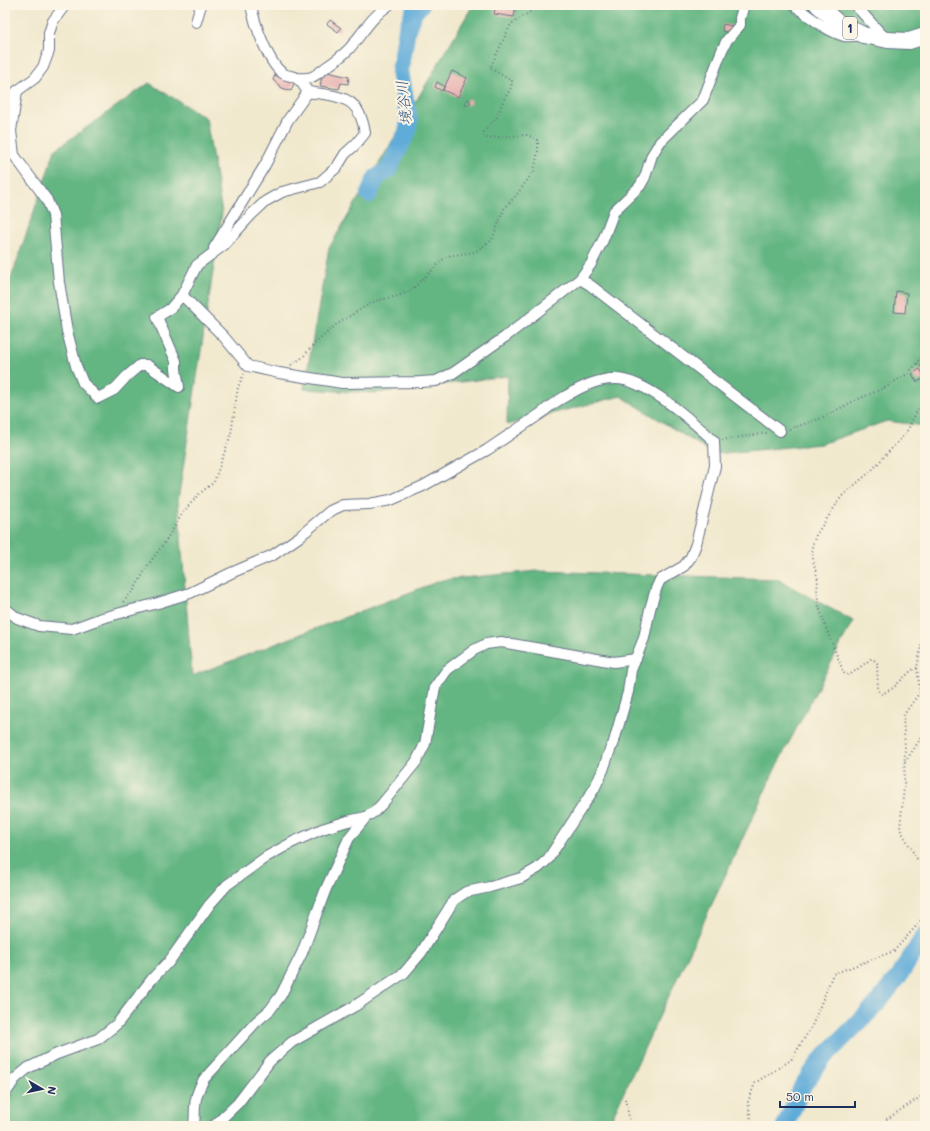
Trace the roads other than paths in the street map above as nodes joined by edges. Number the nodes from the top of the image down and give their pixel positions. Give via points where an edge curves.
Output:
1 (64, 5) edge
2 (200, 5) edge
3 (251, 5) edge
4 (389, 5) edge
5 (744, 5) edge
6 (787, 5) edge
7 (794, 5) edge
8 (855, 5) edge
9 (816, 12) edge
10 (196, 22) dead end
11 (925, 36) edge
12 (888, 40) junction
13 (297, 78) junction
14 (18, 91) junction
15 (308, 92) junction
16 (5, 105) edge
17 (208, 256) junction
18 (580, 279) junction
19 (182, 295) junction
20 (780, 431) road end
21 (5, 608) edge
22 (636, 659) junction
23 (366, 817) junction
24 (5, 1094) edge
25 (193, 1126) edge
26 (212, 1126) edge

1 - 14 street via 53,21 43,67 35,78
2 - 10 street
3 - 13 street via 259,33 277,67 284,74
4 - 13 street via 336,61 315,76
5 - 18 street via 740,26 722,50 703,100 660,142 640,186 614,212 591,264
6 - 9 street
7 - 9 street
8 - 12 street
9 - 12 main road, 1 via 864,35
11 - 12 main road, 1 via 909,41
13 - 15 street
14 - 16 street
14 - 19 street via 11,131 14,155 47,200 53,215 59,282 67,331 83,383 98,398 114,390 140,365 147,364 179,386 176,361 157,317 170,309
15 - 17 street via 288,120 265,165
15 - 17 street via 338,97 352,103 363,120 365,133 345,154 337,167 320,182 282,192 266,201 224,245
17 - 19 street via 197,265
18 - 19 street via 454,373 436,381 421,382 342,383 248,366 224,337
18 - 20 street
21 - 22 street via 17,618 40,626 72,629 190,593 273,555 330,511 343,505 391,500 423,486 487,450 550,406 586,385 615,379 631,381 656,395 690,419 714,442 715,466 696,544 684,566 660,580
22 - 23 street via 614,662 501,642 486,644 474,650 447,670 435,687 425,744 416,762 382,804
22 - 26 street via 613,745 603,770 594,789 548,859 521,878 466,892 454,900 421,953 404,973 355,1006 292,1042 270,1061 238,1103
23 - 24 street via 322,829 293,842 266,857 227,885 210,904 168,963 152,979 117,1024 98,1040 57,1054 28,1068 15,1079
23 - 25 street via 350,838 281,995 270,1010 204,1079 194,1107

